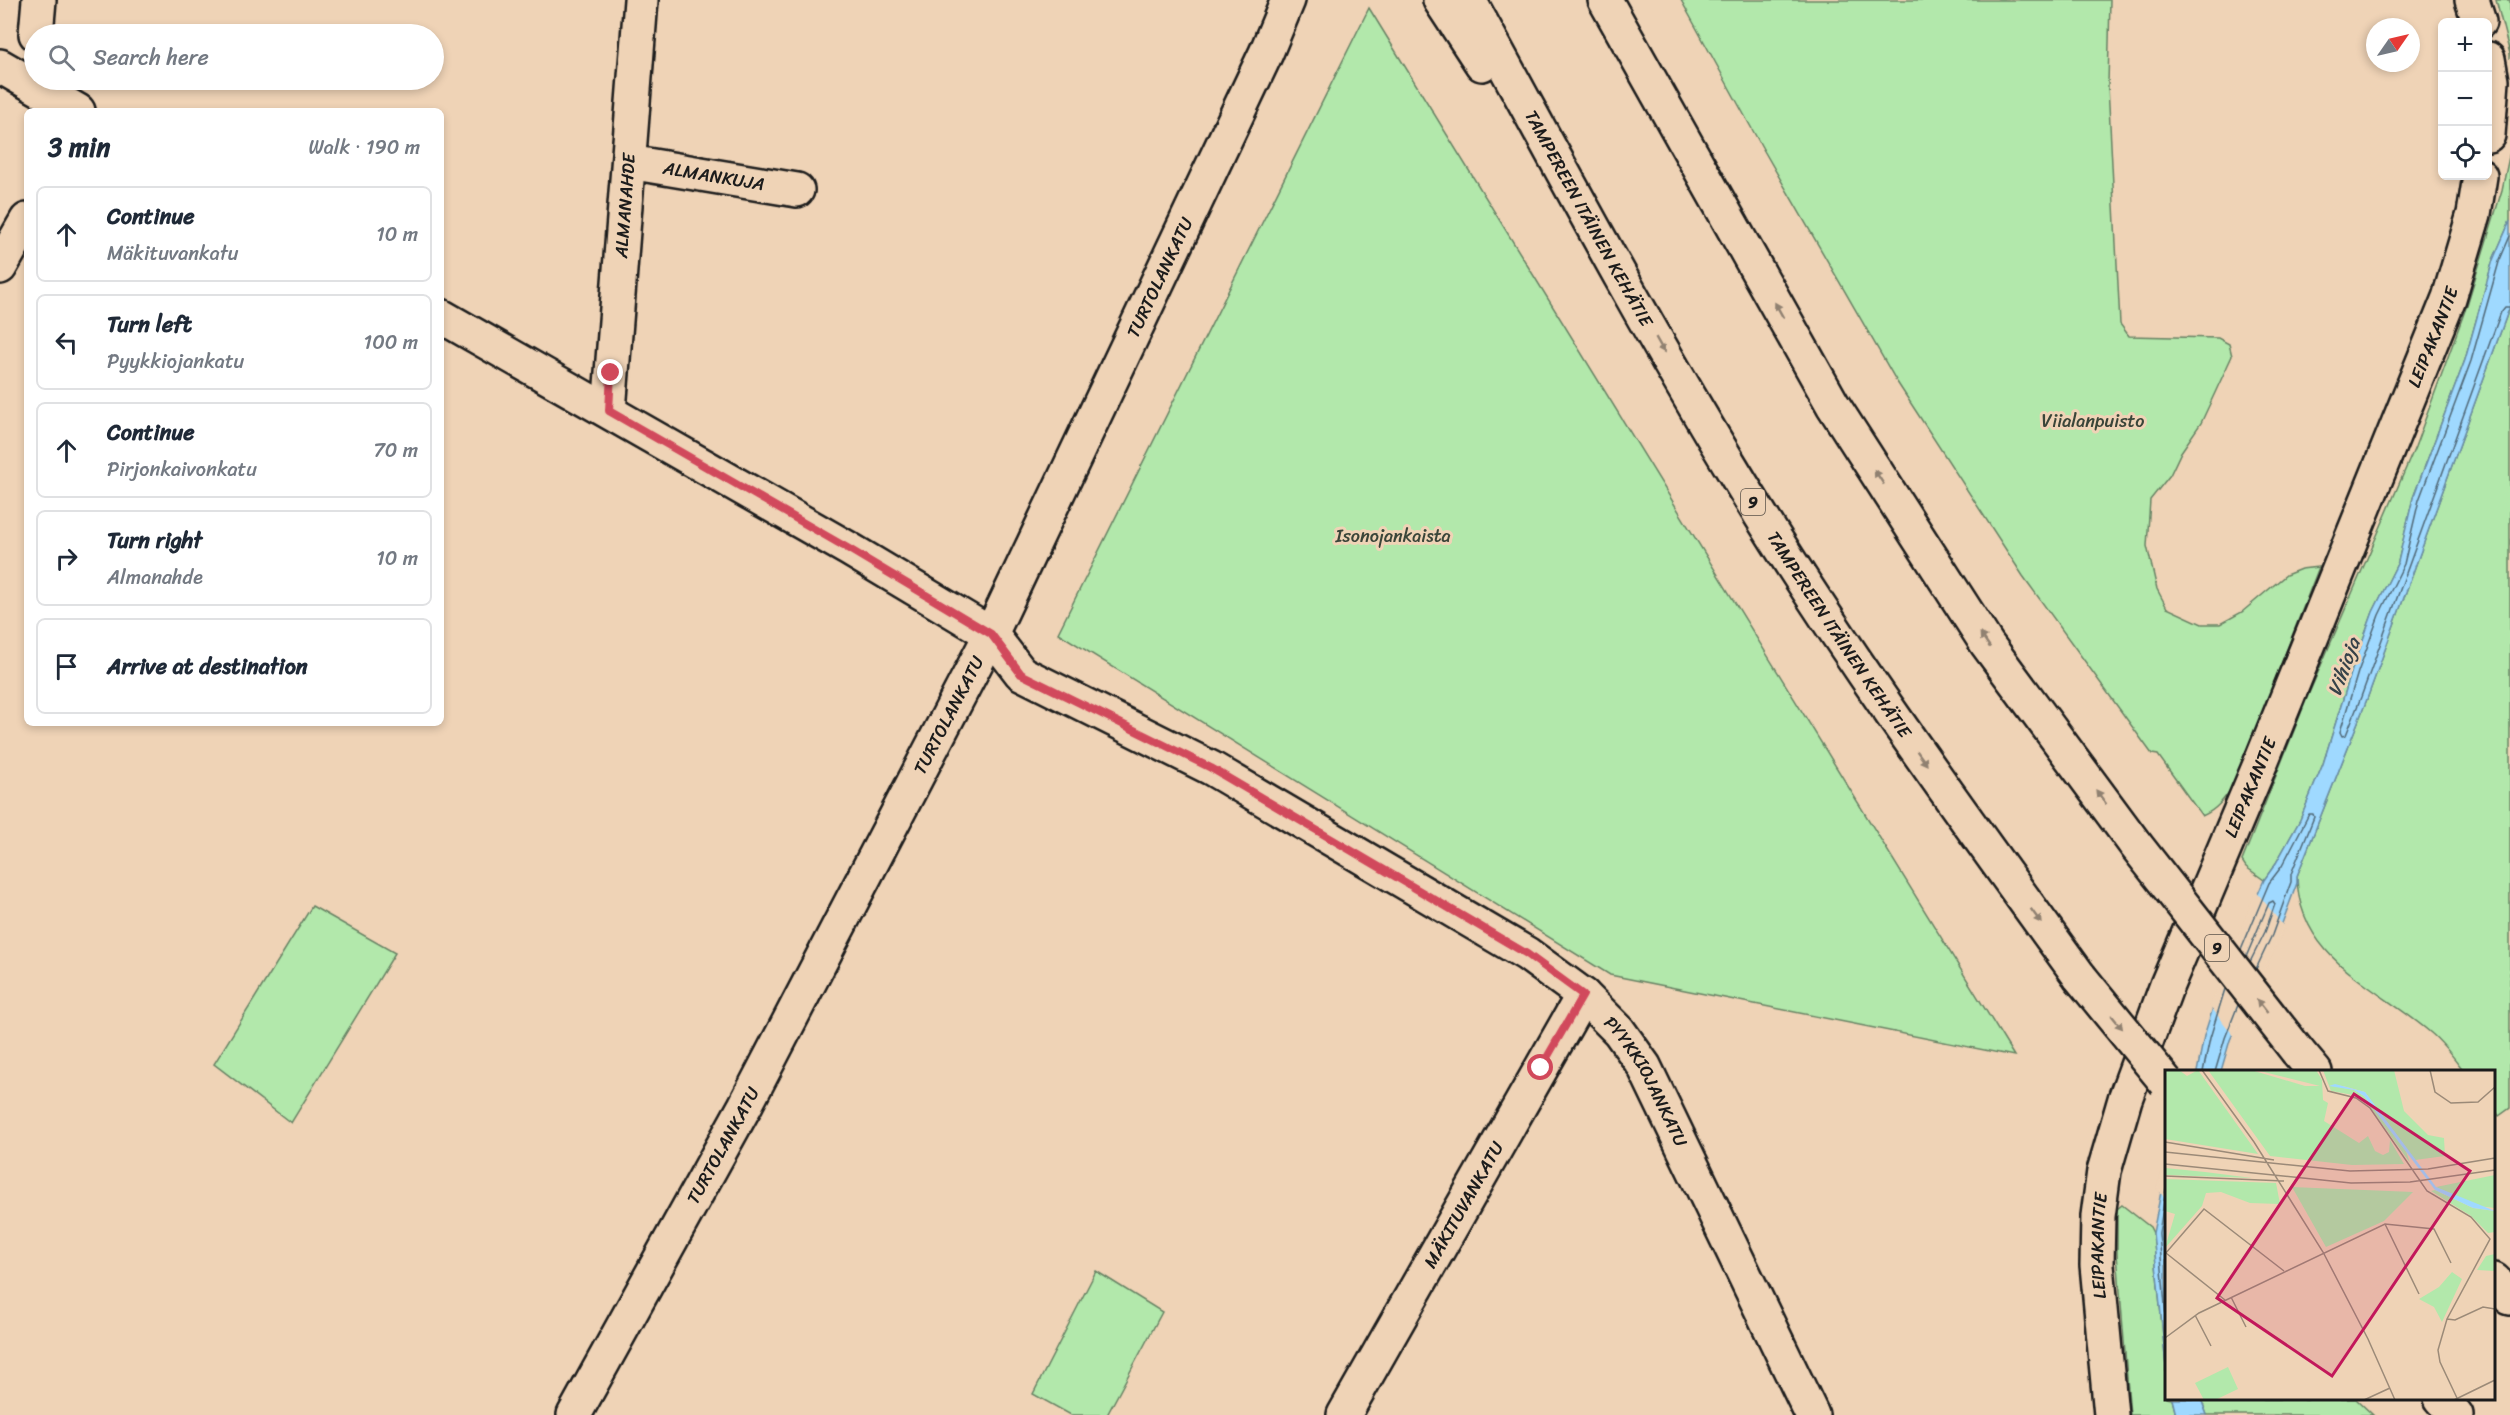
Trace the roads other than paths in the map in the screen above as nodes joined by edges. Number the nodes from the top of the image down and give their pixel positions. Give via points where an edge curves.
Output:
1 (39, 0) edge
2 (641, 0) edge
3 (1288, 0) edge
4 (1440, 0) edge
5 (1469, 0) edge
6 (1605, 0) edge
7 (1611, 0) edge
8 (2472, 0) edge
9 (2478, 18) edge
10 (37, 24) edge
11 (1631, 48) junction
12 (0, 66) edge
13 (2490, 72) edge
14 (24, 80) edge
15 (41, 90) edge
16 (73, 108) edge
17 (2488, 126) edge
18 (629, 162) junction
19 (2479, 180) edge
20 (797, 190) dead end
21 (24, 225) edge
22 (1610, 260) junction
23 (0, 267) edge
24 (444, 318) edge
25 (609, 411) junction
26 (991, 634) junction
27 (1583, 995) junction
28 (2306, 1062) edge
29 (2165, 1081) edge
30 (2495, 1282) edge
31 (2510, 1298) edge
32 (2443, 1400) edge
33 (574, 1415) edge
34 (1344, 1415) edge
35 (1812, 1415) edge
36 (2111, 1415) edge
37 (2456, 1415) edge

1 - 10 main road
2 - 18 main road, ALMANAHDE
3 - 26 main road, TURTOLANKATU
4 - 22 main road
5 - 22 main road, TAMPEREEN ITÄINEN KEHÄTIE / 9
6 - 11 main road, 9
7 - 11 main road
8 - 9 main road
28 -> 11 main road, 9, bridge via 2135,844 1987,644 1833,405
12 - 14 main road
13 - 17 main road
15 - 16 main road
18 - 20 main road, ALMANKUJA
18 - 25 main road, ALMANAHDE
19 - 36 main road, LEIPAKANTIE via 2474,214 2449,298 2167,986 2125,1099 2104,1171 2098,1226 2097,1265
21 - 23 main road
22 -> 29 main road, TAMPEREEN ITÄINEN KEHÄTIE / 9, bridge via 1740,482 1893,718 2080,976
24 - 25 main road
25 - 26 main road
26 - 27 main road, PYYKKIOJANKATU via 1021,674 1211,768 1527,954
26 - 33 main road, TURTOLANKATU via 745,1106
27 - 34 main road, MÄKITUVANKATU
27 - 35 main road, PYYKKIOJANKATU via 1619,1031 1644,1066
30 - 31 main road
32 - 37 main road

